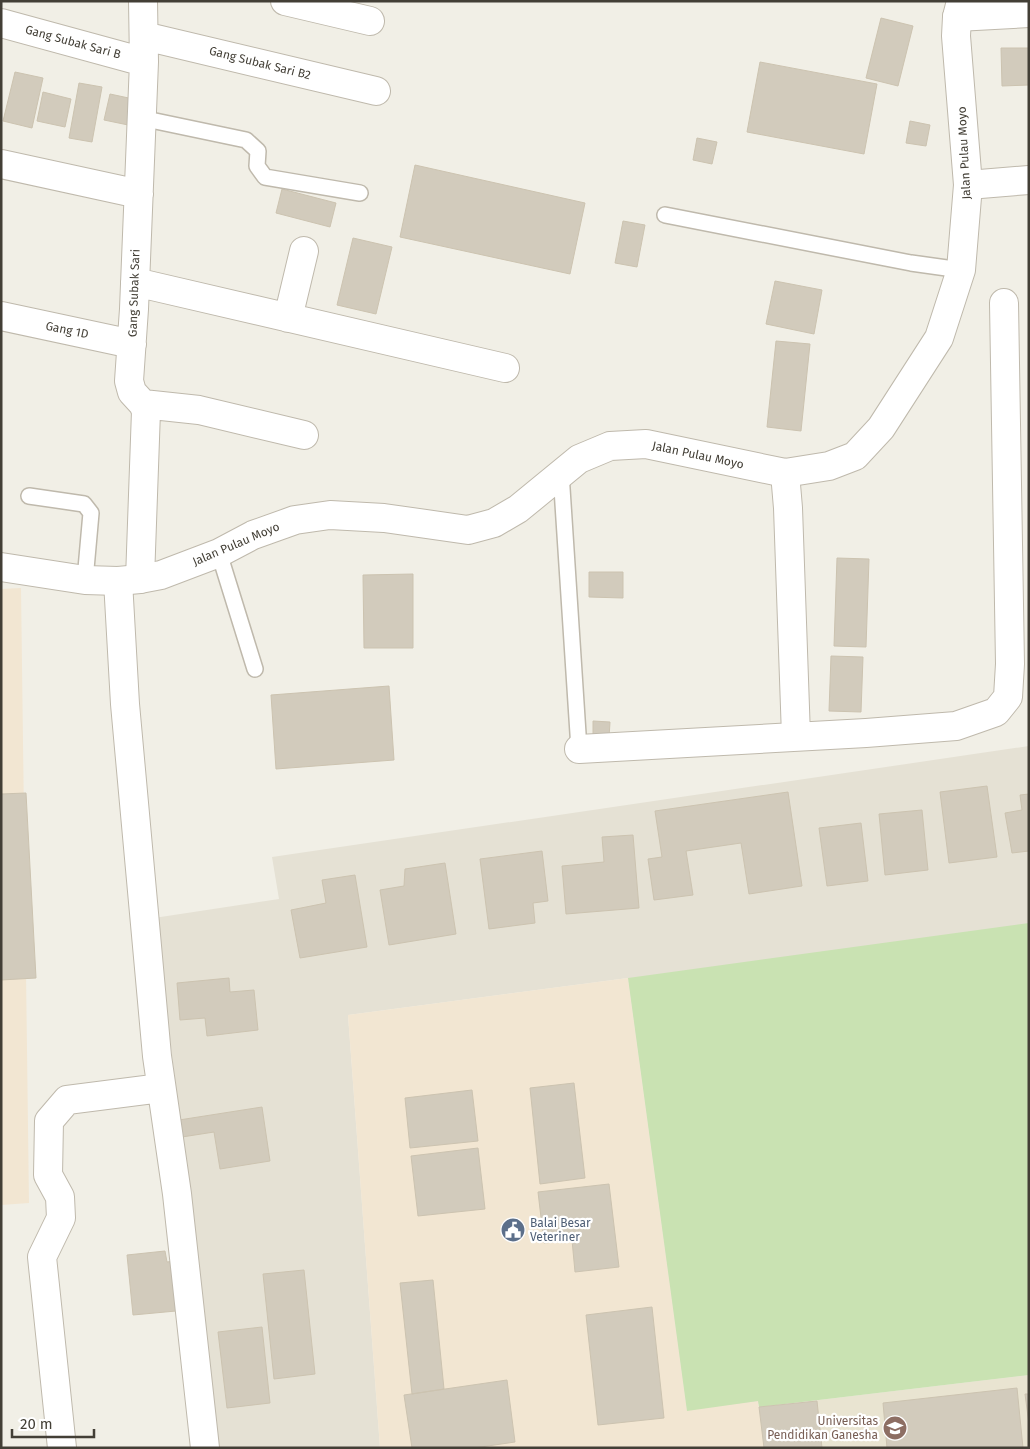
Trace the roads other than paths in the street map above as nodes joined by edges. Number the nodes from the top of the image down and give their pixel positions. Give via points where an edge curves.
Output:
1 (143, 1) edge
2 (285, 1) edge
3 (959, 9) edge
4 (1029, 13) edge
5 (370, 21) dead end
6 (1, 23) edge
7 (144, 49) junction
8 (376, 91) dead end
9 (141, 118) junction
10 (1, 164) edge
11 (1029, 180) edge
12 (968, 185) junction
13 (360, 193) dead end
14 (139, 194) junction
15 (665, 215) dead end
16 (304, 251) dead end
17 (961, 270) junction
18 (135, 282) junction
19 (1004, 303) dead end
20 (1, 316) edge
21 (288, 318) junction
22 (132, 344) junction
23 (505, 368) dead end
24 (143, 404) junction
25 (304, 435) dead end
26 (562, 473) junction
27 (785, 473) junction
28 (29, 496) dead end
29 (219, 553) junction
30 (135, 565) junction
31 (1, 567) edge
32 (86, 574) junction
33 (255, 669) dead end
34 (796, 736) junction
35 (579, 749) joint
36 (161, 1088) junction
37 (62, 1448) edge
38 (205, 1448) edge

1 - 7 street, Gang Subak Sari
2 - 5 street
3 - 4 street
3 - 12 street, Jalan Pulau Moyo via 956,36
6 - 7 street, Gang Subak Sari B
7 - 8 street, Gang Subak Sari B2
7 - 9 street, Gang Subak Sari
9 - 13 lane via 246,140 258,151 257,166 265,176
9 - 14 street, Gang Subak Sari
10 - 14 street
11 - 12 street
12 - 17 street, Jalan Pulau Moyo
14 - 18 street, Gang Subak Sari
15 - 17 lane
16 - 21 street
17 - 27 street, Jalan Pulau Moyo via 939,338 881,428 855,456 829,466
18 - 21 street
18 - 22 street, Gang Subak Sari
19 - 34 street via 1008,697 996,712 956,726
20 - 22 street, Gang 1D
21 - 23 street
22 - 24 street, Gang Subak Sari via 130,386
24 - 25 street via 199,410
24 - 30 street, Gang Subak Sari via 146,411
26 - 27 street, Jalan Pulau Moyo via 579,459 610,446 646,444
26 - 29 street, Jalan Pulau Moyo via 518,509 494,523 468,530 384,518 330,515 295,520 253,535
26 - 35 lane
27 - 34 street
28 - 32 lane via 84,504 91,512
29 - 30 street, Jalan Pulau Moyo via 161,575
29 - 33 lane
30 - 32 street, Jalan Pulau Moyo
30 - 36 street, Gang Subak Sari via 126,713
31 - 32 street, Jalan Pulau Moyo
34 - 35 street
36 - 37 street via 67,1100 50,1121 48,1175 60,1197 61,1218 42,1257
36 - 38 street, Gang Subak Sari via 177,1194

